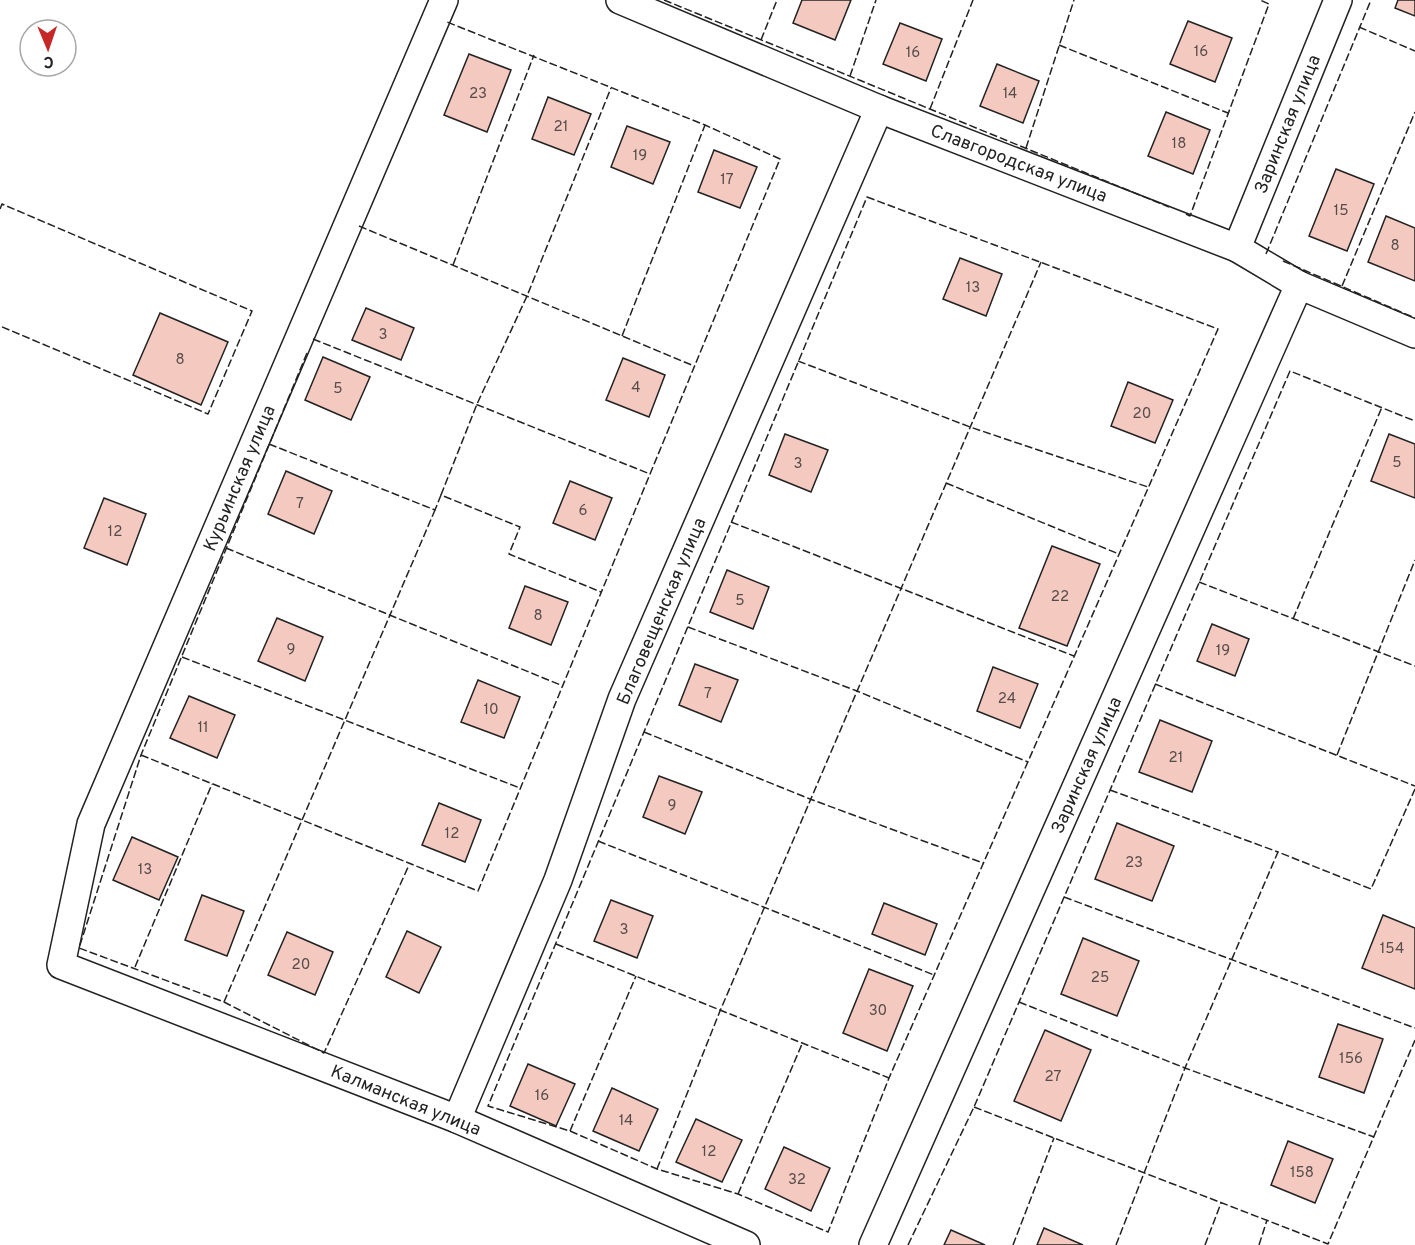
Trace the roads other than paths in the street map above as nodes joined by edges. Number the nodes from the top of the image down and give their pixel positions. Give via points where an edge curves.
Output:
1 (444, 0) edge
2 (620, 0) edge
3 (1338, 0) edge
4 (879, 109) junction
5 (1237, 248) junction
6 (1299, 285) junction
7 (1415, 334) edge
8 (61, 965) joint
9 (458, 1119) junction
10 (746, 1245) edge
11 (873, 1245) edge

1 - 8 street, Курьинская улица via 91,824
2 - 4 street, Славгородская улица
3 - 5 street, Заринская улица
4 - 5 street, Славгородская улица
4 - 9 street, Благовещенская улица via 622,699 558,880
5 - 6 street, Славгородская улица
6 - 7 street, Славгородская улица
6 - 11 street, Заринская улица
8 - 9 street, Калманская улица
9 - 10 street, Калманская улица

